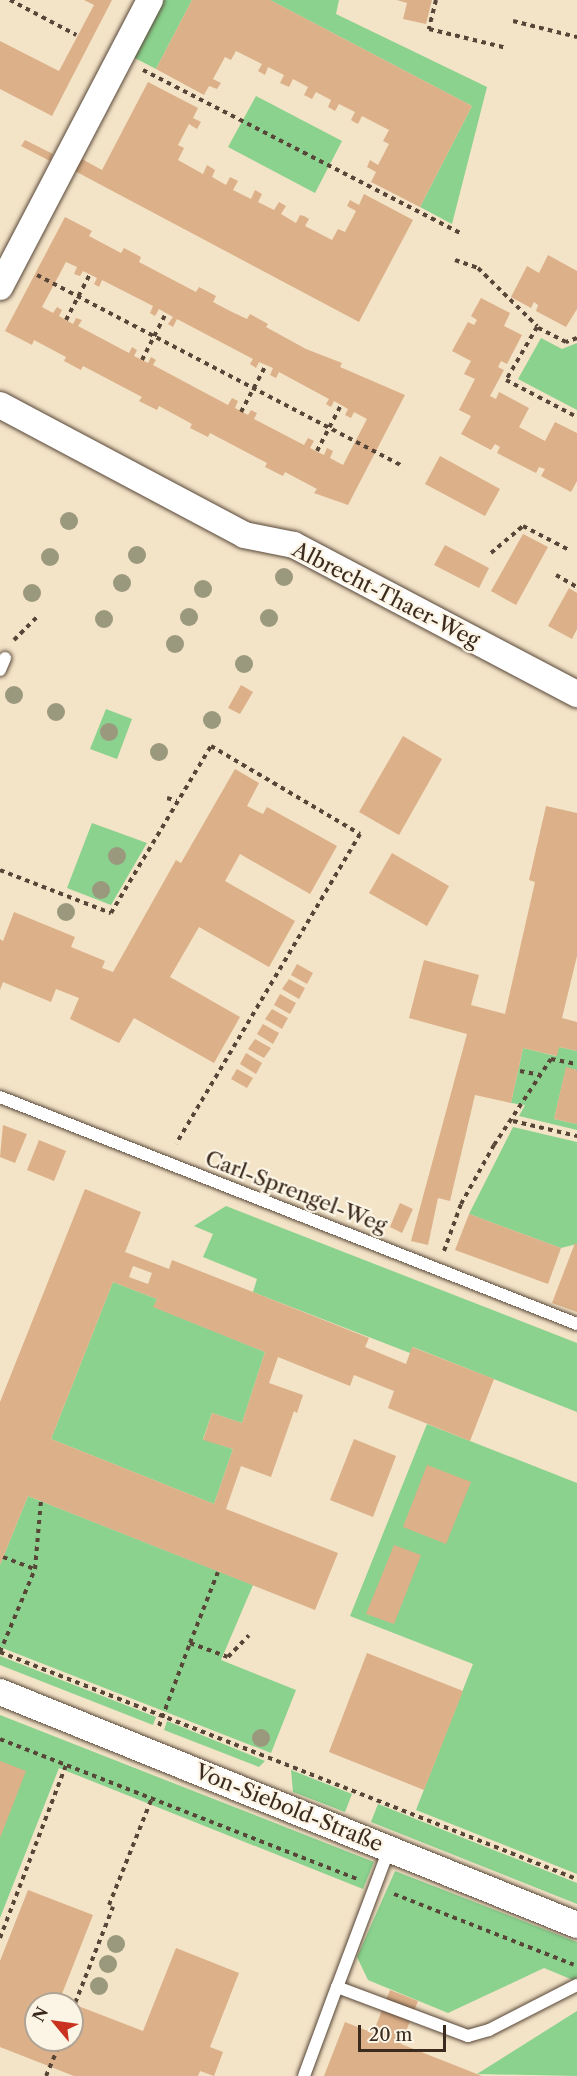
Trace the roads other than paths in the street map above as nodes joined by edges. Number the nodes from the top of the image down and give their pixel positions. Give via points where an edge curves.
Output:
1 (150, 0) edge
2 (0, 287) edge
3 (0, 405) edge
4 (5, 658) dead end
5 (0, 670) edge
6 (574, 686) edge
7 (0, 1097) edge
8 (577, 1323) edge
9 (0, 1692) edge
10 (389, 1849) junction
11 (577, 1925) edge
12 (577, 1985) edge
13 (337, 1987) junction
14 (304, 2076) edge

1 - 2 street
3 - 6 street, Albrecht-Thaer-Weg via 244,535 294,545
4 - 5 lane
7 - 8 lane, Carl-Sprengel-Weg
9 - 10 street, Von-Siebold-Straße
10 - 11 street, Von-Siebold-Straße
10 - 13 lane
12 - 13 lane via 489,2030 468,2036
13 - 14 lane

